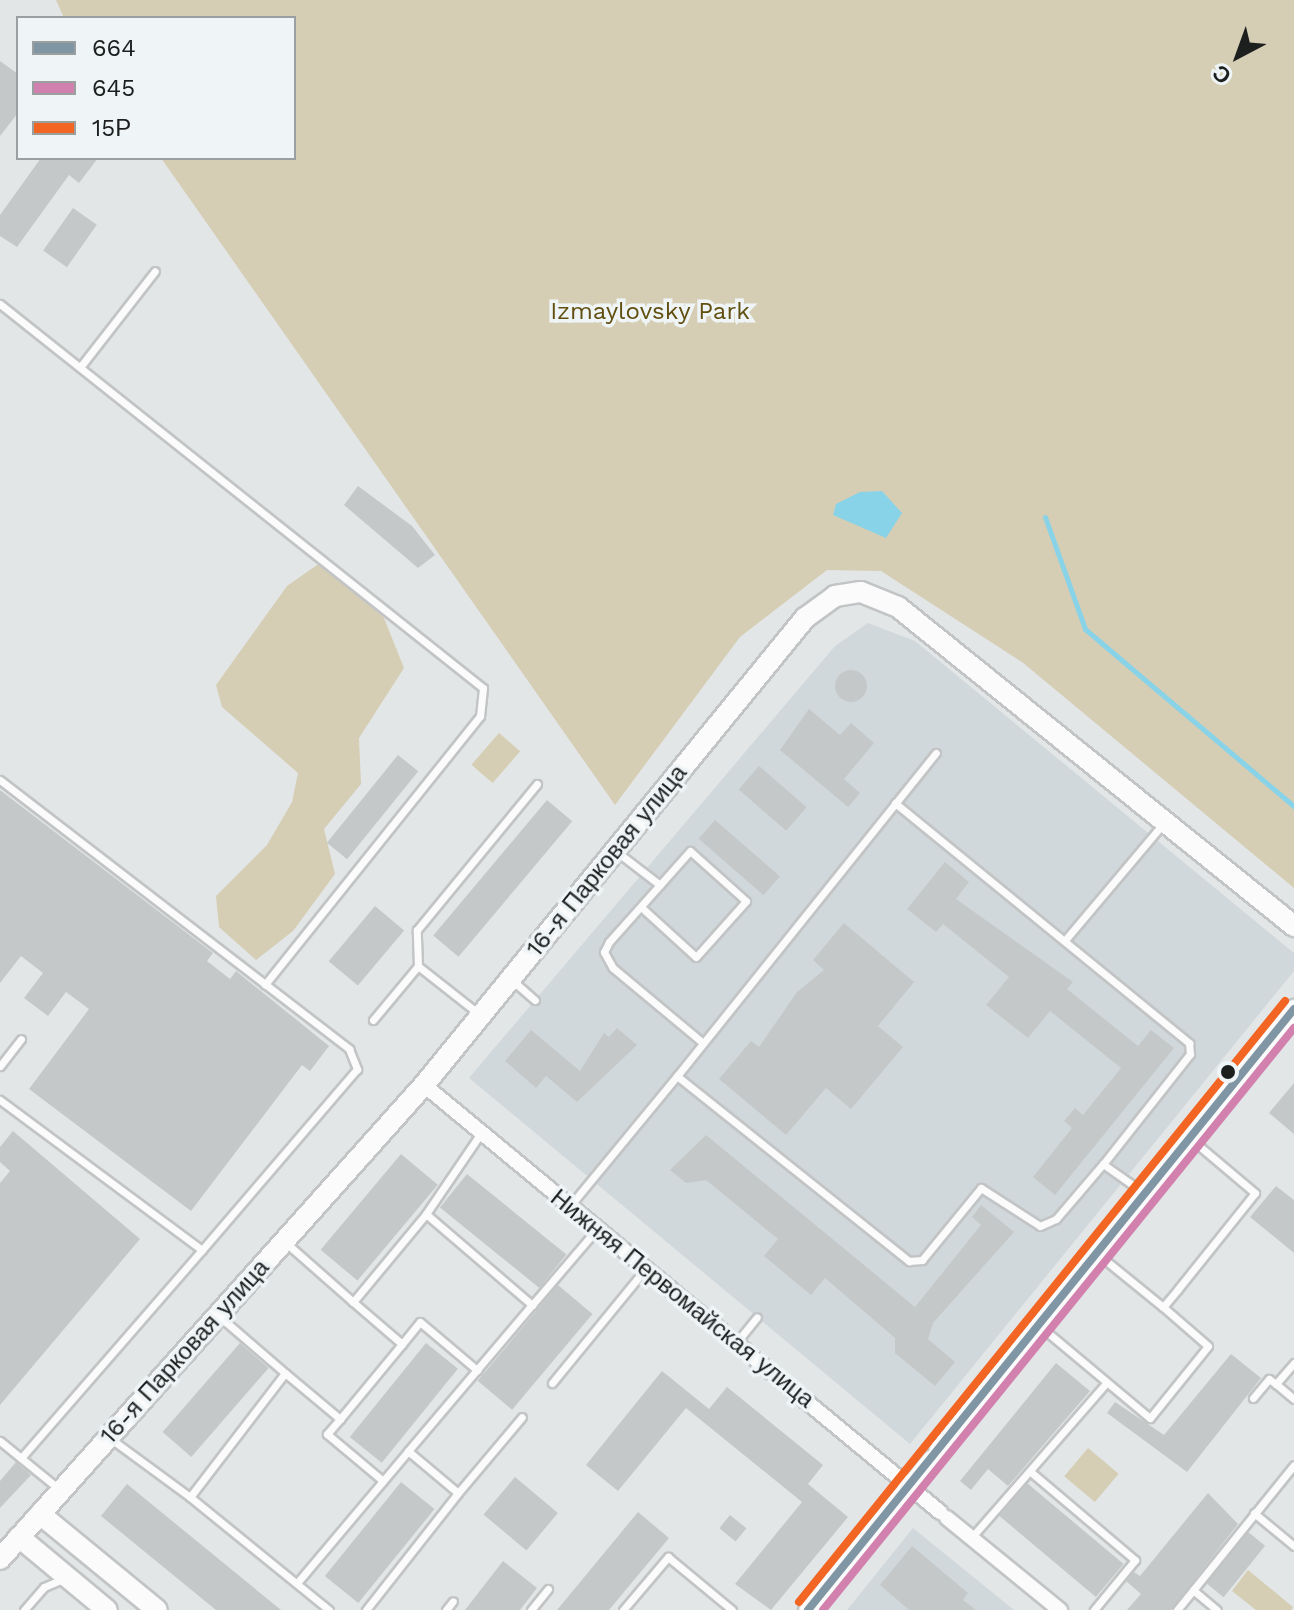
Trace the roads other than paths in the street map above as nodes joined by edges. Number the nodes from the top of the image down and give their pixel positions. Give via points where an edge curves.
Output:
1 (155, 271) dead end
2 (0, 304) edge
3 (81, 366) junction
4 (936, 753) dead end
5 (0, 780) edge
6 (537, 784) dead end
7 (895, 803) junction
8 (1165, 822) junction
9 (616, 851) junction
10 (660, 885) junction
11 (641, 907) junction
12 (1294, 926) edge
13 (1066, 939) junction
14 (418, 966) junction
15 (511, 979) junction
16 (265, 984) junction
17 (535, 1000) dead end
18 (481, 1016) junction
19 (1290, 1018) edge
20 (373, 1020) dead end
21 (21, 1039) dead end
22 (703, 1043) junction
23 (0, 1066) edge
24 (677, 1076) junction
25 (424, 1085) junction
26 (0, 1100) edge
27 (481, 1133) junction
28 (1190, 1139) junction
29 (1103, 1164) junction
30 (1145, 1194) junction
31 (569, 1207) junction
32 (426, 1214) junction
33 (597, 1229) junction
34 (284, 1241) junction
35 (202, 1250) junction
36 (1098, 1253) junction
37 (646, 1268) junction
38 (353, 1302) junction
39 (532, 1305) junction
40 (1163, 1307) junction
41 (218, 1315) junction
42 (757, 1317) dead end
43 (1039, 1326) junction
44 (736, 1343) junction
45 (402, 1344) junction
46 (1294, 1363) edge
47 (477, 1370) junction
48 (285, 1373) junction
49 (552, 1383) dead end
50 (1106, 1383) junction
51 (1276, 1384) junction
52 (1253, 1398) dead end
53 (1294, 1399) edge
54 (522, 1417) dead end
55 (340, 1419) junction
56 (109, 1436) junction
57 (0, 1443) edge
58 (408, 1451) junction
59 (21, 1458) junction
60 (1294, 1465) edge
61 (1032, 1473) junction
62 (383, 1481) junction
63 (909, 1487) junction
64 (61, 1491) junction
65 (458, 1493) junction
66 (190, 1497) junction
67 (1254, 1513) junction
68 (40, 1514) junction
69 (19, 1537) junction
70 (971, 1538) junction
71 (1294, 1546) edge
72 (0, 1559) edge
73 (67, 1577) junction
74 (297, 1583) junction
75 (548, 1589) dead end
76 (1193, 1590) junction
77 (453, 1601) dead end
78 (24, 1610) edge
79 (107, 1610) edge
80 (157, 1610) edge
81 (329, 1610) edge
82 (366, 1610) edge
83 (446, 1610) edge
84 (531, 1610) edge
85 (623, 1610) edge
86 (732, 1610) edge
87 (808, 1610) edge
88 (1060, 1610) edge
89 (1094, 1610) edge
90 (1177, 1610) edge
91 (1217, 1610) edge

1 - 3 lane
2 - 3 lane
3 - 16 lane via 483,688 480,716
4 - 7 lane
5 - 16 lane
6 - 14 lane via 417,930
7 - 13 lane
7 - 22 lane
8 - 9 main road, 16-я Парковая улица via 898,607 861,592 835,596 805,618
8 - 12 main road, 16-я Парковая улица
8 - 13 lane
9 - 10 lane
9 - 15 main road, 16-я Парковая улица
10 - 11 lane
10 - 11 lane via 690,851 746,901 696,957
11 - 22 lane via 605,957
13 - 29 lane via 1179,1029 1190,1049
14 - 18 lane
14 - 20 lane
15 - 17 lane
15 - 18 main road, 16-я Парковая улица
16 - 35 lane via 349,1049 357,1069
18 - 25 main road, 16-я Парковая улица
19 - 28 street
21 - 23 lane
22 - 24 lane
24 - 29 lane via 909,1261 922,1260 976,1189 1040,1226 1056,1219
24 - 31 lane
25 - 27 street, Нижняя Первомайская улица
25 - 34 main road, 16-я Парковая улица
26 - 35 lane
27 - 31 street, Нижняя Первомайская улица
27 - 32 lane
28 - 30 street
28 - 40 lane via 1255,1193
29 - 30 lane
30 - 36 street
31 - 33 street, Нижняя Первомайская улица
32 - 38 lane
32 - 39 lane
33 - 37 street, Нижняя Первомайская улица
33 - 39 lane
34 - 38 lane
34 - 41 main road, 16-я Парковая улица
35 - 59 lane
36 - 40 lane
36 - 43 street
37 - 44 street, Нижняя Первомайская улица
37 - 49 lane
38 - 45 lane
39 - 47 lane
40 - 50 lane via 1208,1346 1150,1418
41 - 48 lane
41 - 56 main road, 16-я Парковая улица
42 - 44 lane
43 - 50 lane
43 - 63 street
44 - 63 street, Нижняя Первомайская улица
45 - 47 lane via 420,1322
45 - 55 lane
46 - 51 lane
47 - 58 lane
48 - 55 lane
48 - 66 lane
50 - 61 lane
51 - 52 lane via 1269,1379
51 - 53 lane
54 - 65 lane
55 - 62 lane via 327,1434
56 - 64 main road, 16-я Парковая улица
56 - 66 lane
57 - 59 lane
58 - 62 lane
58 - 65 lane
59 - 64 lane
60 - 67 lane
61 - 70 lane
61 - 89 lane via 1135,1560
62 - 74 lane
63 - 70 street, Нижняя Первомайская улица
63 - 87 street
64 - 68 main road, 16-я Парковая улица
65 - 82 lane
66 - 74 lane
67 - 71 lane
67 - 76 lane
68 - 69 main road, 16-я Парковая улица
68 - 80 main road
69 - 72 main road, 16-я Парковая улица
69 - 73 main road
70 - 88 street, Нижняя Первомайская улица
73 - 78 lane via 44,1587
73 - 79 main road
74 - 81 lane
75 - 84 lane
76 - 90 lane
76 - 91 lane
77 - 83 lane
85 - 86 lane via 668,1557

